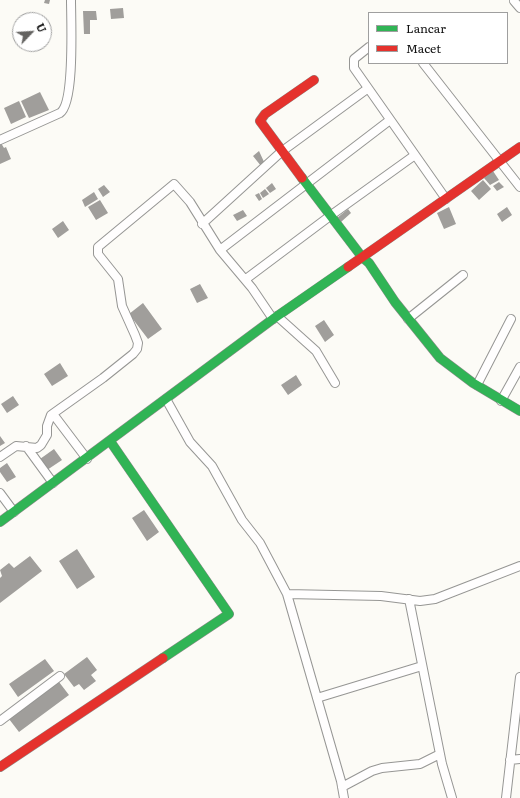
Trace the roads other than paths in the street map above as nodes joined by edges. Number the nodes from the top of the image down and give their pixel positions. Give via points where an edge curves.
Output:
1 (71, 0) edge
2 (514, 1) dead end
3 (520, 8) edge
4 (368, 48) edge
5 (424, 64) edge
6 (314, 80) dead end
7 (367, 89) junction
8 (390, 120) junction
9 (0, 140) edge
10 (520, 147) edge
11 (281, 152) junction
12 (415, 155) junction
13 (499, 161) junction
14 (305, 184) junction
15 (520, 187) edge
16 (446, 199) junction
17 (330, 216) junction
18 (202, 224) junction
19 (220, 250) junction
20 (362, 257) junction
21 (463, 275) dead end
22 (246, 280) junction
23 (275, 318) junction
24 (408, 319) junction
25 (511, 320) dead end
26 (520, 367) edge
27 (518, 377) edge
28 (335, 383) dead end
29 (477, 385) junction
30 (166, 399) junction
31 (502, 400) junction
32 (520, 411) edge
33 (53, 414) junction
34 (110, 441) junction
35 (26, 446) junction
36 (0, 457) edge
37 (86, 458) junction
38 (53, 483) junction
39 (0, 493) edge
40 (14, 512) junction
41 (0, 522) edge
42 (520, 566) edge
43 (287, 594) junction
44 (409, 599) junction
45 (422, 666) junction
46 (60, 676) dead end
47 (520, 677) edge
48 (317, 698) junction
49 (0, 721) edge
50 (440, 754) junction
51 (520, 758) edge
52 (510, 760) junction
53 (0, 768) edge
54 (342, 786) junction
55 (344, 798) edge
56 (452, 798) edge
57 (506, 798) edge

1 - 9 street via 71,65 66,107 60,113
2 - 3 street
4 - 7 street via 354,59 353,64
5 - 13 street
6 - 11 street via 261,118 262,125
7 - 8 street
7 - 11 street
8 - 12 street
8 - 14 street
10 - 13 street
11 - 14 street
11 - 18 street
12 - 16 street
12 - 17 street
13 - 15 street
13 - 16 street
14 - 17 street
14 - 19 street
16 - 20 street
17 - 20 street
17 - 22 street
18 - 19 street
18 - 33 street via 190,202 174,184 98,247 98,254 118,279 122,306 135,335 137,349 103,378
19 - 22 street
20 - 23 street
20 - 24 street via 371,263 382,285
21 - 24 street
22 - 23 street
23 - 28 street via 316,351
23 - 30 street
24 - 29 street via 433,351
25 - 29 street
26 - 27 street
27 - 31 street
29 - 31 street
30 - 34 street
30 - 43 street via 190,442 212,466 242,520 265,551
31 - 32 street
33 - 35 street via 48,421 45,441 36,448
33 - 37 street
34 - 37 street
34 - 53 street via 229,614
35 - 36 street via 13,447
35 - 38 street
37 - 38 street
38 - 40 street
39 - 40 street
40 - 41 street
42 - 44 street via 435,600
43 - 44 street
43 - 48 street
44 - 45 street
45 - 48 street
45 - 50 street
46 - 49 street
47 - 52 street
48 - 54 street
50 - 54 street via 420,764 372,771
50 - 56 street
51 - 52 street
52 - 57 street
54 - 55 street

